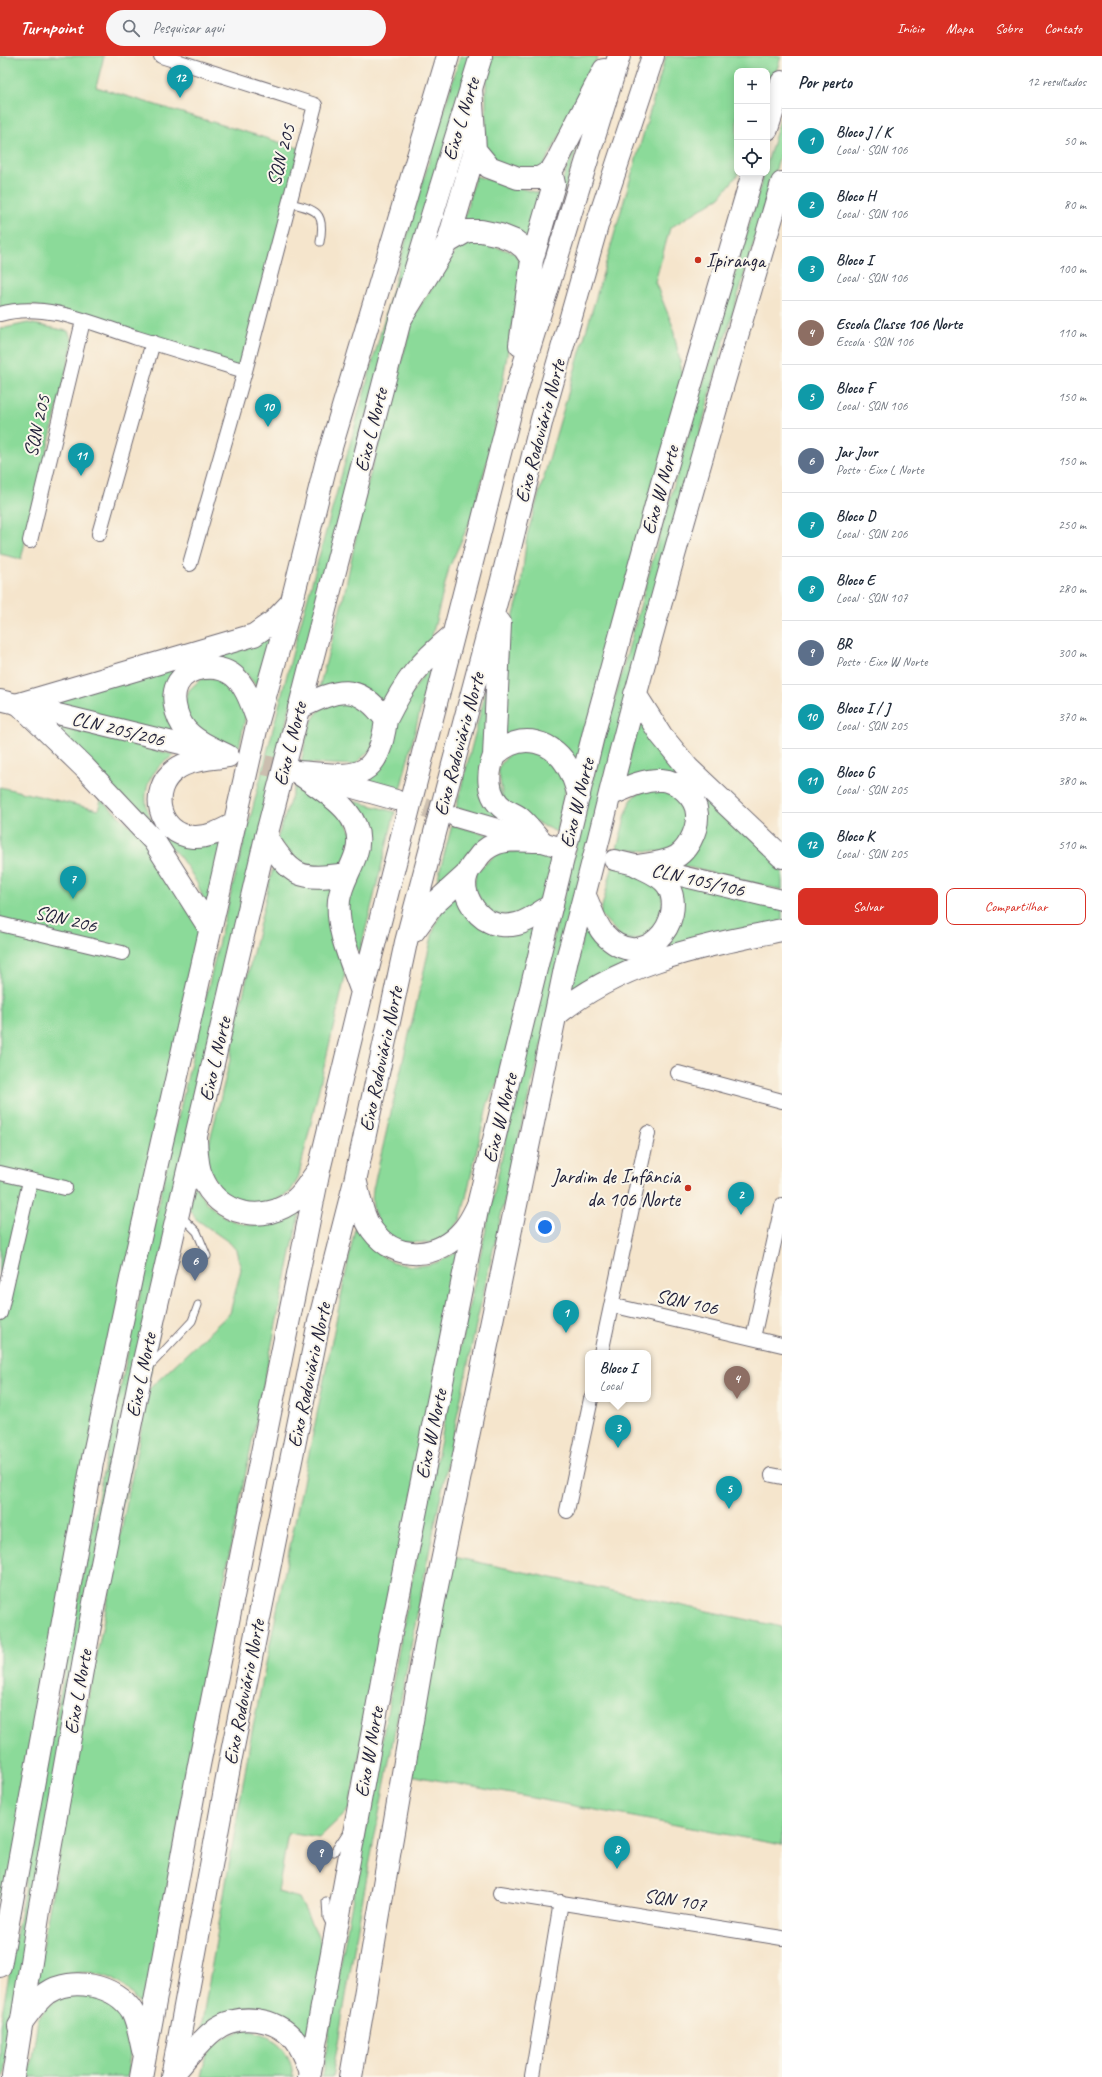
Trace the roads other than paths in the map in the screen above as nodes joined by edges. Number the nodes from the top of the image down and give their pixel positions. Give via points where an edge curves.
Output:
1 (161, 56) edge
2 (448, 56) edge
3 (481, 56) edge
4 (611, 56) edge
5 (619, 56) edge
6 (653, 56) edge
7 (782, 82) edge
8 (471, 87) junction
9 (770, 120) edge
10 (475, 150) junction
11 (551, 171) junction
12 (752, 176) edge
13 (782, 183) edge
14 (289, 203) junction
15 (320, 242) dead end
16 (448, 242) junction
17 (532, 260) junction
18 (0, 314) edge
19 (400, 320) junction
20 (83, 321) junction
21 (153, 342) junction
22 (245, 371) junction
23 (516, 394) junction
24 (99, 534) dead end
25 (30, 541) dead end
26 (190, 564) dead end
27 (502, 580) junction
28 (292, 601) junction
29 (453, 635) junction
30 (635, 694) junction
31 (9, 702) edge
32 (299, 708) junction
33 (386, 720) junction
34 (258, 721) junction
35 (494, 756) junction
36 (232, 757) junction
37 (295, 772) junction
38 (579, 795) junction
39 (610, 795) junction
40 (396, 800) tunnel mouth
41 (456, 817) tunnel mouth
42 (234, 824) junction
43 (266, 837) junction
44 (548, 843) junction
45 (782, 857) edge
46 (614, 860) tunnel mouth
47 (638, 866) junction
48 (347, 874) junction
49 (466, 875) junction
50 (585, 896) junction
51 (782, 900) edge
52 (552, 905) junction
53 (0, 924) edge
54 (210, 929) junction
55 (782, 930) edge
56 (406, 942) junction
57 (122, 953) dead end
58 (362, 992) junction
59 (555, 1016) junction
60 (678, 1073) dead end
61 (782, 1101) edge
62 (648, 1133) dead end
63 (196, 1141) junction
64 (319, 1170) junction
65 (0, 1174) edge
66 (30, 1181) junction
67 (355, 1181) junction
68 (66, 1188) dead end
69 (478, 1205) junction
70 (782, 1206) edge
71 (178, 1213) junction
72 (207, 1256) dead end
73 (198, 1305) dead end
74 (611, 1306) junction
75 (0, 1313) edge
76 (753, 1338) junction
77 (782, 1345) edge
78 (602, 1350) edge
79 (140, 1378) junction
80 (590, 1402) edge
81 (566, 1511) dead end
82 (356, 1821) junction
83 (334, 1852) dead end
84 (500, 1893) dead end
85 (326, 1901) dead end
86 (561, 1902) junction
87 (335, 1937) junction
88 (782, 1938) edge
89 (0, 1966) edge
90 (20, 2026) junction
91 (144, 2055) junction
92 (310, 2074) edge
93 (172, 2075) edge
94 (13, 2077) edge
95 (141, 2077) edge
96 (351, 2077) edge
97 (532, 2077) edge

1 - 14 street, SQN 205 via 315,106
2 - 28 main road, Eixo L Norte via 326,464
3 - 8 main road, Eixo L Norte
4 - 11 main road
5 - 23 main road, Eixo Rodoviário Norte
6 - 27 main road, Eixo Rodoviário Norte via 598,222 542,419
7 - 9 main road
8 - 10 main road
8 - 19 main road, Eixo L Norte
10 - 11 main road via 489,167 518,178 539,178
10 - 16 main road
11 - 17 main road via 554,184
12 - 38 main road, Eixo W Norte via 662,483
13 - 30 main road, Eixo W Norte
14 - 15 lane via 312,208 319,214 323,230
14 - 22 street, SQN 205
16 - 17 main road via 467,231 487,232 515,241 524,248
16 - 19 main road
17 - 23 main road
18 - 20 street via 27,310
19 - 32 main road, Eixo L Norte
20 - 21 street
20 - 25 street, SQN 205
21 - 22 street
21 - 24 street
22 - 26 street, SQN 205
23 - 29 main road, Eixo Rodoviário Norte
27 - 35 main road
27 - 56 main road, Eixo Rodoviário Norte
28 - 31 main road via 274,621 254,635
28 - 34 main road, Eixo L Norte
29 - 33 main road via 430,653 410,676
29 - 58 main road, Eixo Rodoviário Norte
30 - 39 main road, Eixo W Norte
30 - 45 main road via 661,735 688,768
31 - 36 street, CLN 205/206
31 - 54 main road via 85,768 154,841
32 - 33 main road via 326,695 348,692 372,702
32 - 43 main road, Eixo L Norte
33 - 37 main road via 383,744 376,760 366,769 359,773 342,775
34 - 36 main road via 245,689 226,670 209,667 196,670 177,685 175,702 180,721 190,735
34 - 42 main road, Eixo L Norte
35 - 38 main road via 502,747 512,743 528,740 542,744 557,753 570,771
35 - 44 main road via 488,776 495,800
36 - 42 main road via 184,765 175,770 164,781 158,800 160,812 168,825 185,836 215,834
37 - 40 street
37 - 48 main road via 346,809 354,821 359,843
38 - 52 main road, Eixo W Norte
39 - 47 main road via 633,785 662,780 673,783 687,793 697,812 694,832 683,851 672,859
39 - 50 main road, Eixo W Norte
41 - 44 street
42 - 54 main road, Eixo L Norte
43 - 48 main road via 285,864 295,872 327,877
43 - 63 main road, Eixo L Norte
44 - 49 main road via 515,840 492,845 482,852
46 - 47 street, CLN 105/106
47 - 50 main road via 661,879 668,886 670,894 672,914 669,922 661,935 648,947 629,950 611,941 598,926
47 - 51 street, CLN 105/106
48 - 58 main road via 339,899 338,915 341,932
49 - 52 main road via 468,898 489,922 524,922
49 - 56 main road via 433,905
50 - 59 main road, Eixo W Norte via 567,959
52 - 69 main road, Eixo W Norte
53 - 57 street, SQN 206
54 - 89 main road, Eixo L Norte via 135,1260 91,1470
55 - 59 main road via 687,950 647,964 584,993
56 - 67 main road, Eixo Rodoviário Norte
58 - 64 main road, Eixo Rodoviário Norte
59 - 96 main road, Eixo W Norte via 426,1639
60 - 61 street
62 - 74 street
63 - 64 main road via 204,1182 224,1205 241,1213 256,1215 272,1212 296,1199
63 - 71 main road, Eixo L Norte
64 - 91 main road, Eixo Rodoviário Norte
65 - 66 street
66 - 68 street
66 - 75 street
67 - 69 main road via 363,1215 372,1230 386,1243 405,1253 427,1253 445,1244 464,1229
67 - 93 main road, Eixo Rodoviário Norte via 319,1322 231,1757
69 - 82 main road, Eixo W Norte via 390,1638
70 - 76 street
71 - 72 lane via 197,1232
71 - 79 main road, Eixo L Norte
73 - 79 lane via 192,1321
74 - 76 street, SQN 106
74 - 78 street
76 - 77 street, SQN 106
79 - 90 main road, Eixo L Norte via 94,1603
80 - 81 street
82 - 83 lane
82 - 87 main road, Eixo W Norte
84 - 86 street, SQN 107
85 - 87 lane via 327,1918
86 - 88 street, SQN 107
86 - 97 street
87 - 92 main road, Eixo W Norte
90 - 91 main road via 34,2005 53,1989 64,1986 92,1986 118,1996 126,2003 133,2013
90 - 94 main road, Eixo L Norte
91 - 95 main road, Eixo Rodoviário Norte
92 - 93 main road via 295,2041 276,2026 247,2019 226,2022 213,2031

